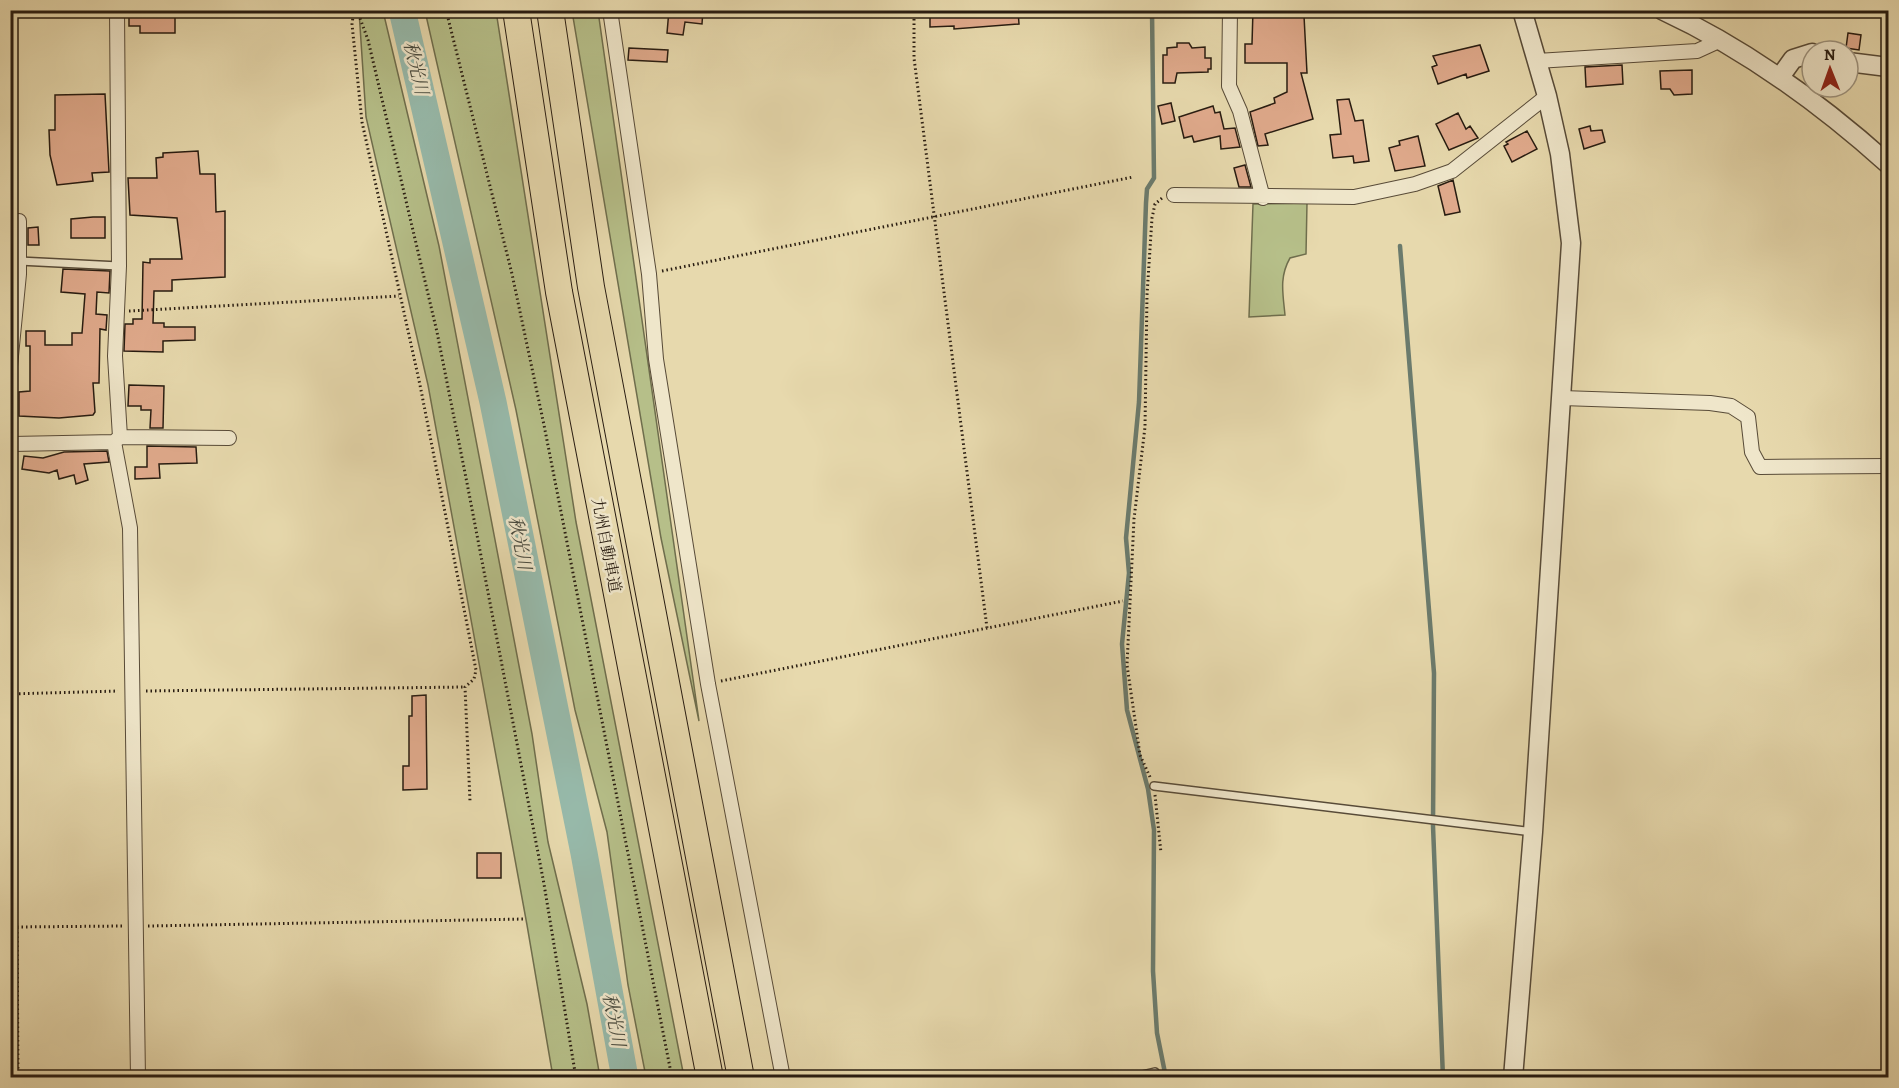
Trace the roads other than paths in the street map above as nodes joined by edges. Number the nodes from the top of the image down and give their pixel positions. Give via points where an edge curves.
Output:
1 (117, 10) edge
2 (516, 10) edge
3 (550, 10) edge
4 (610, 10) edge
5 (1230, 10) edge
6 (1522, 10) edge
7 (1662, 10) edge
8 (1721, 40) junction
9 (1800, 57) edge
10 (1537, 61) junction
11 (1860, 64) edge
12 (1888, 67) edge
13 (1780, 77) junction
14 (1547, 96) junction
15 (1888, 164) edge
16 (1174, 195) road end
17 (1263, 198) junction
18 (19, 221) dead end
19 (19, 261) junction
20 (118, 266) junction
21 (10, 366) edge
22 (10, 384) edge
23 (11, 391) edge
24 (1562, 398) junction
25 (230, 438) dead end
26 (117, 439) junction
27 (12, 444) edge
28 (1888, 466) edge
29 (10, 469) edge
30 (1154, 786) road end
31 (1533, 832) junction
32 (1155, 1072) dead end
33 (138, 1077) edge
34 (710, 1077) edge
35 (741, 1077) edge
36 (783, 1077) edge
37 (1129, 1077) edge
38 (1513, 1077) edge

1 - 20 street
2 - 34 highway, 九州自動車道 via 559,292
3 - 35 highway, 九州自動車道 via 591,287
4 - 36 street via 649,274 656,358 708,684
5 - 17 street via 1229,86 1240,111
6 - 10 street
7 - 8 street
8 - 10 street via 1697,51
8 - 13 street
9 - 13 street via 1793,59
10 - 14 street
11 - 12 street
13 - 15 street via 1846,126
14 - 17 street via 1452,171 1415,184 1354,197
14 - 24 street via 1567,191 1571,243
16 - 17 street
18 - 19 street
19 - 20 lane
19 - 21 street
20 - 26 street
22 - 23 street
23 - 27 street
24 - 28 street via 1731,406 1748,417 1752,452 1760,467
24 - 31 street
25 - 26 street
26 - 27 street
26 - 33 street via 130,528
27 - 29 street
30 - 31 lane
31 - 38 street
32 - 37 lane

